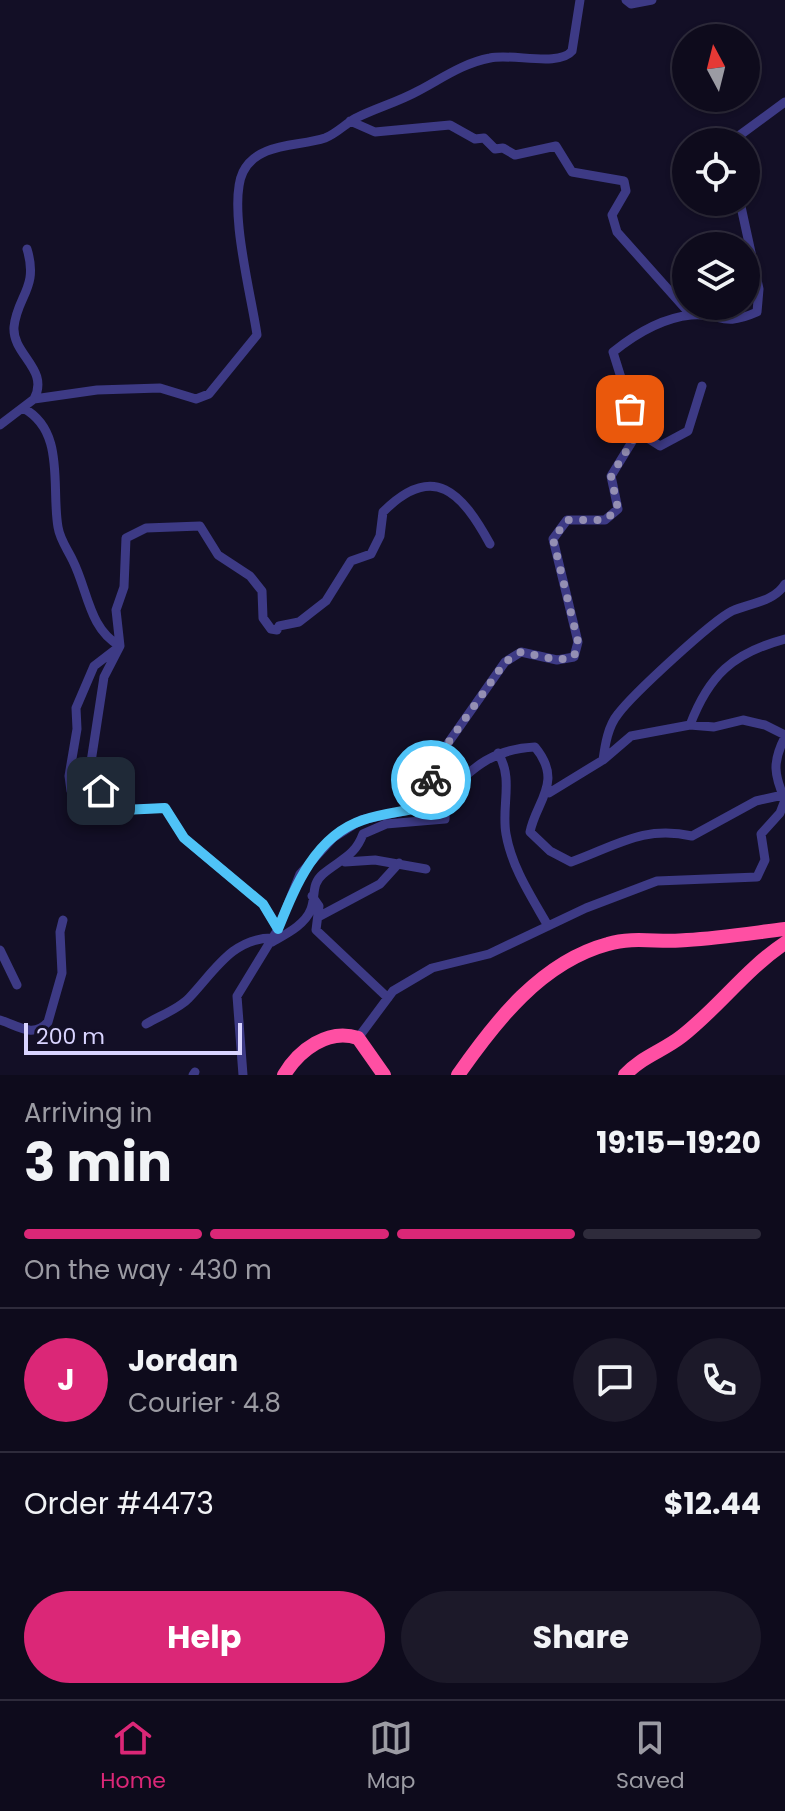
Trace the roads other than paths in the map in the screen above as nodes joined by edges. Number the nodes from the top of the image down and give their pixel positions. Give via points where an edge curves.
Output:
1 (580, 0) edge
2 (589, 0) edge
3 (626, 0) edge
4 (652, 0) edge
5 (577, 19) junction
6 (785, 102) edge
7 (350, 121) junction
8 (750, 128) edge
9 (27, 249) dead end
10 (672, 294) edge
11 (675, 320) edge
12 (702, 386) dead end
13 (34, 399) junction
14 (23, 408) junction
15 (0, 425) edge
16 (638, 432) junction
17 (490, 544) dead end
18 (785, 584) edge
19 (785, 639) edge
20 (120, 646) junction
21 (690, 725) junction
22 (785, 736) edge
23 (498, 753) junction
24 (603, 760) junction
25 (71, 791) dead end
26 (549, 793) junction
27 (783, 795) junction
28 (345, 862) junction
29 (399, 863) junction
30 (426, 869) dead end
31 (312, 895) junction
32 (320, 916) junction
33 (63, 920) dead end
34 (548, 926) junction
35 (785, 929) edge
36 (273, 937) junction
37 (785, 943) edge
38 (0, 950) edge
39 (17, 985) dead end
40 (388, 998) junction
41 (0, 1020) edge
42 (146, 1024) dead end
43 (358, 1038) junction
44 (462, 1072) edge
45 (243, 1075) edge
46 (284, 1075) edge
47 (384, 1075) edge
48 (625, 1075) edge

1 - 5 street
2 - 5 street
3 - 4 street
5 - 7 street via 567,57 488,58
6 - 8 street
7 - 10 street via 375,132 450,125 515,155 556,146 572,172 624,181 626,191 612,215 617,232
7 - 13 street via 329,136 265,152 244,170 238,201 243,273 257,335 209,394 196,399 160,388
9 - 13 street via 30,278 14,326 17,346 35,365
11 - 16 street via 637,332 613,352
12 - 16 street via 688,431 660,446
13 - 14 street
14 - 15 street
14 - 20 street via 35,414 48,434 58,529 97,624
16 - 36 street via 611,476 618,509 605,520 567,520 553,539 578,642 574,657 557,660 521,652 505,662 439,756 418,808 361,820 333,838 300,874
17 - 20 street via 456,493 423,485 383,512 371,554 351,561 326,601 299,622 277,630 263,618 262,591 250,576 218,555 200,526 146,528 126,538 124,587 116,610
18 - 24 street via 767,599 729,612 651,681 616,715
19 - 21 street via 735,660 703,691
20 - 25 street via 94,666 76,708
20 - 36 street via 104,677 89,775 123,810 165,808 184,838 263,904
21 - 22 street via 714,727 743,720
21 - 24 street via 631,736
22 - 27 street via 774,757 774,775
23 - 26 street via 535,747 544,761
23 - 28 street via 446,794 445,819 374,827 363,834
23 - 34 street via 507,776 506,837 516,870
24 - 26 street
26 - 27 street via 530,832 571,862 626,838 671,831 692,836 756,801
27 - 34 street via 780,813 761,834 765,860 757,877 657,881
28 - 29 street
28 - 31 street via 322,875
29 - 30 street
29 - 32 street via 380,884
31 - 32 street
31 - 36 street via 312,908 297,927
32 - 40 street via 316,930
33 - 41 street via 62,973 48,1022 30,1031
34 - 40 street via 489,954 432,968
35 - 44 highway via 597,947 523,995 495,1022
36 - 42 street via 239,946 188,1000
36 - 45 street via 237,996
37 - 48 highway via 680,1037
38 - 39 street
40 - 43 street
43 - 46 highway via 340,1035 316,1042
43 - 47 highway

